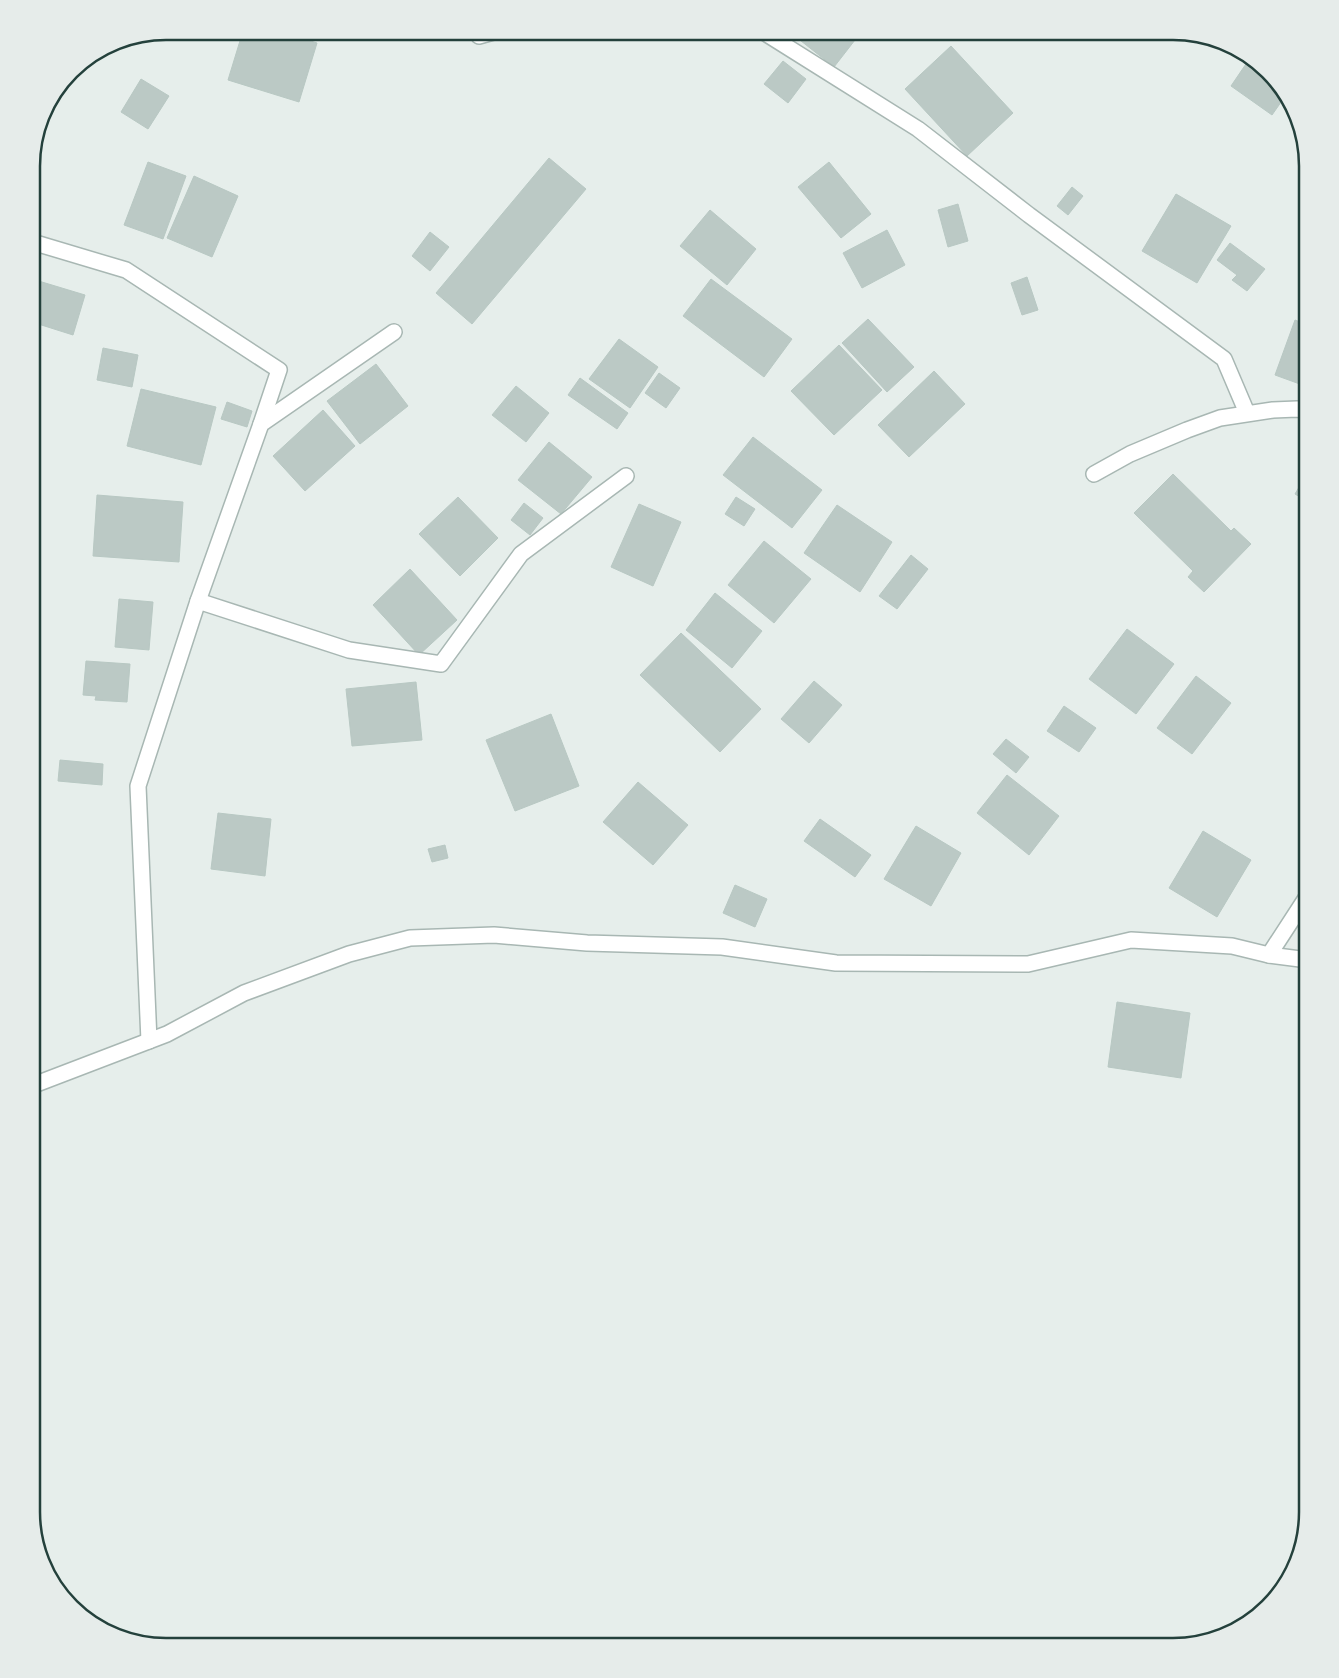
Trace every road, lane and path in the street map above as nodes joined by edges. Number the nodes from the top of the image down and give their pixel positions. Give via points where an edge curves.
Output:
1 (776, 40) edge
2 (40, 244) edge
3 (394, 332) dead end
4 (1299, 409) edge
5 (1247, 413) junction
6 (262, 424) junction
7 (1094, 474) dead end
8 (626, 476) dead end
9 (198, 601) junction
10 (1299, 909) edge
11 (1269, 955) junction
12 (1299, 959) edge
13 (149, 1041) junction
14 (40, 1083) edge

1 - 5 street via 918,128 1029,215 1224,359
2 - 6 street via 126,270 279,370
3 - 6 street
4 - 5 street
5 - 7 street via 1220,418 1187,430 1130,454
6 - 9 street
8 - 9 street via 521,554 441,664 350,650
9 - 13 street via 138,786
10 - 11 street
11 - 12 street
11 - 13 street via 1232,946 1131,940 1028,964 836,963 722,947 587,943 494,936 410,938 349,954 244,994
13 - 14 street

